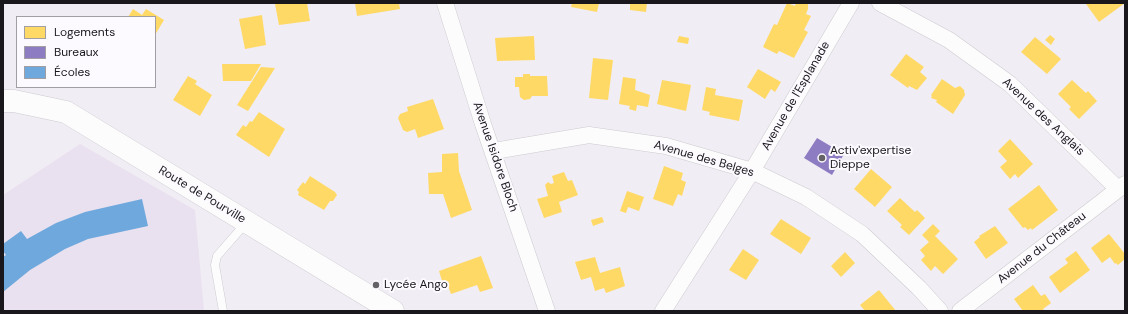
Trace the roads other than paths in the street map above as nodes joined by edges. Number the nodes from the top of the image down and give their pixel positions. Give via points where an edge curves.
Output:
1 (445, 3) edge
2 (850, 3) edge
3 (880, 3) edge
4 (3, 101) edge
5 (494, 151) junction
6 (752, 171) junction
7 (1122, 187) edge
8 (247, 222) junction
9 (387, 310) edge
10 (223, 311) edge
11 (547, 311) edge
12 (663, 311) edge
13 (940, 311) edge
14 (960, 311) edge

1 - 5 street, Avenue Isidore Bloch
2 - 6 street, Avenue de l'Esplanade
3 - 7 street, Avenue des Anglais via 949,40 1010,84
4 - 8 main road, Route de Pourville via 66,112
5 - 6 street, Avenue des Belges via 589,135 666,146
5 - 11 street, Avenue Isidore Bloch
6 - 12 street, Avenue de l'Esplanade
6 - 13 street, Avenue des Belges via 806,197 862,234
7 - 14 street, Avenue du Château
8 - 9 main road, Route de Pourville
8 - 10 lane via 217,256 215,265

